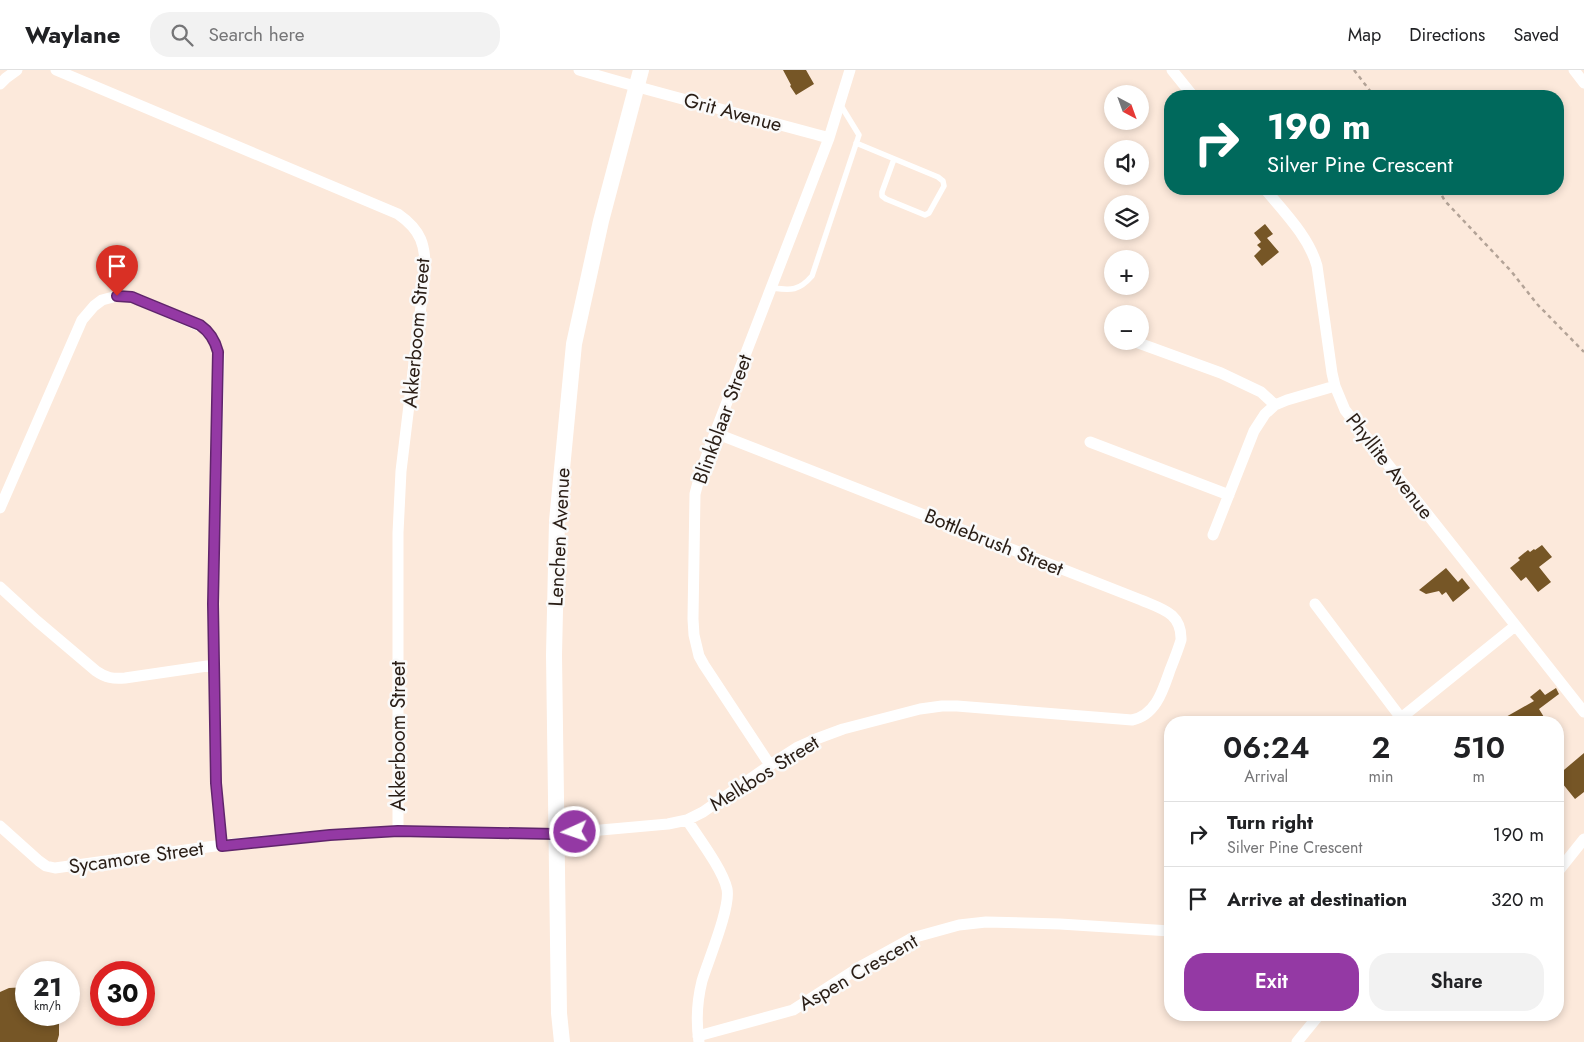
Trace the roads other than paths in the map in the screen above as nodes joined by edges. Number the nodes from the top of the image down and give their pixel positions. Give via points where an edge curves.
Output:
1 (17, 70) edge
2 (56, 70) edge
3 (579, 70) edge
4 (641, 70) edge
5 (850, 70) edge
6 (1172, 70) edge
7 (1574, 70) edge
8 (1584, 83) edge
9 (0, 84) edge
10 (636, 87) junction
11 (1188, 90) edge
12 (840, 104) junction
13 (829, 138) junction
14 (856, 143) junction
15 (894, 159) junction
16 (1270, 195) edge
17 (771, 288) junction
18 (1149, 347) edge
19 (1335, 386) junction
20 (1276, 405) junction
21 (715, 433) junction
22 (1090, 442) dead end
23 (1229, 496) junction
24 (0, 508) edge
25 (1212, 535) dead end
26 (0, 587) edge
27 (1315, 604) dead end
28 (1515, 626) junction
29 (214, 665) junction
30 (1148, 712) joint
31 (1584, 712) edge
32 (1396, 716) edge
33 (1404, 716) edge
34 (770, 765) junction
35 (687, 820) junction
36 (0, 826) edge
37 (398, 831) junction
38 (556, 834) junction
39 (1584, 839) edge
40 (222, 846) junction
41 (1564, 864) edge
42 (1164, 931) edge
43 (559, 1013) junction
44 (1314, 1021) edge
45 (698, 1039) edge
46 (552, 1042) edge
47 (562, 1042) edge
48 (1297, 1042) edge

1 - 9 street
2 - 37 street, Akkerboom Street via 398,214 412,226 421,240 426,256 426,273 402,471 398,533
3 - 10 street, Grit Avenue
4 - 10 main road, Lenchen Avenue
5 - 12 street, Blinkblaar Street
6 - 11 street
7 - 8 street
10 - 13 street, Grit Avenue
10 - 38 main road, Lenchen Avenue via 601,221 574,344 557,520 554,655
12 - 13 street, Blinkblaar Street
12 - 14 lane via 859,135
13 - 17 street, Blinkblaar Street
14 - 15 lane
14 - 17 lane via 812,276 793,290
15 - 15 lane via 943,181 944,186 929,213 925,215 882,196
16 - 19 street, Phyllite Avenue via 1314,254
17 - 21 street, Blinkblaar Street
18 - 20 street via 1221,373 1261,392
19 - 20 street
19 - 28 street, Phyllite Avenue via 1345,410
20 - 23 street via 1261,419
21 - 30 street, Bottlebrush Street via 1169,612 1177,620 1181,634 1179,646 1161,695
21 - 34 street, Blinkblaar Street via 695,494 693,619 696,647 711,677
22 - 23 street
23 - 25 street
24 - 29 street via 82,320 94,306 117,296 132,297 204,328 214,340 219,355
26 - 29 street via 104,677 125,678
27 - 32 street
28 - 31 street, Phyllite Avenue
28 - 33 street
29 - 40 street via 216,783
30 - 34 street, Melkbos Street via 1138,718 1122,720 1030,711 933,707 843,729 798,747
34 - 35 street, Melkbos Street
35 - 38 street, Melkbos Street
35 - 45 street, Aspen Crescent via 720,872 727,891 723,916 699,993
36 - 40 street, Sycamore Street via 46,866 55,868
37 - 38 street, Sycamore Street
37 - 40 street, Sycamore Street
38 - 43 main road, Lenchen Avenue
39 - 41 street
42 - 45 street, Aspen Crescent via 986,922 959,925 912,938 863,964 793,1010
43 - 46 main road
43 - 47 main road
44 - 48 street

